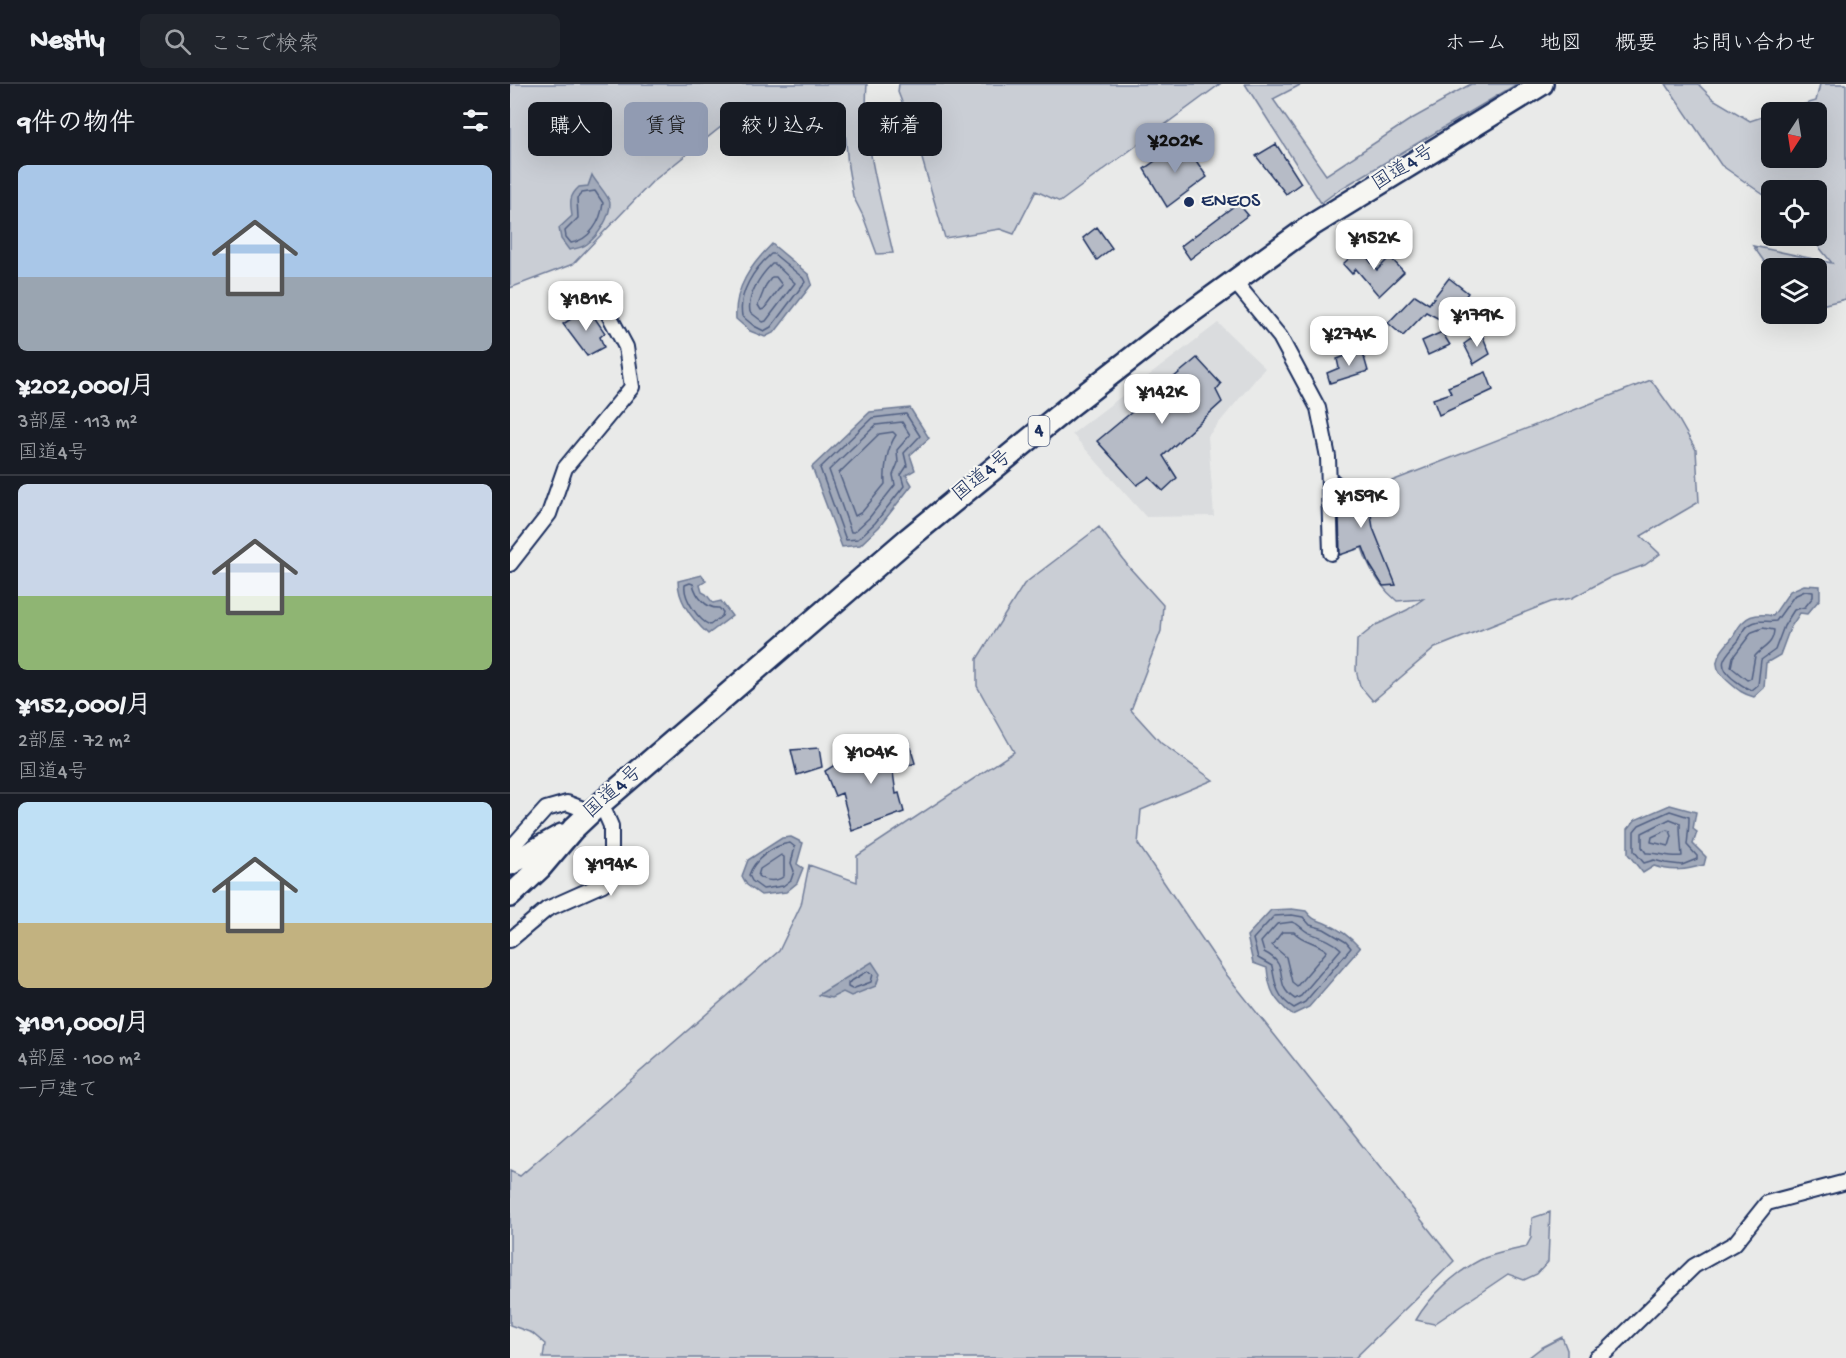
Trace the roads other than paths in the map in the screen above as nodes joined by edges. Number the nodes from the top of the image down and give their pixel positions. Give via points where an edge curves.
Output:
1 (1542, 84) edge
2 (1235, 282) junction
3 (602, 302) dead end
4 (1331, 553) dead end
5 (510, 564) edge
6 (596, 807) junction
7 (573, 829) junction
8 (510, 849) edge
9 (510, 864) edge
10 (510, 896) edge
11 (510, 940) edge
12 (1846, 1182) edge
13 (1596, 1358) edge

1 - 2 highway, 国道4号 / 4 via 1309,227
2 - 4 street via 1280,337 1318,408 1328,457
2 - 6 highway, 国道4号 / 4 via 1070,406 909,538
3 - 5 street via 626,347 632,387 566,468 549,514
6 - 7 highway, 国道4号 / 4
6 - 8 street via 567,803 546,809
6 - 11 street via 611,826 611,865 603,884 547,909
7 - 9 highway, 国道4号 / 4
7 - 10 highway, 国道4号 / 4
12 - 13 street via 1767,1203 1735,1243 1694,1266

